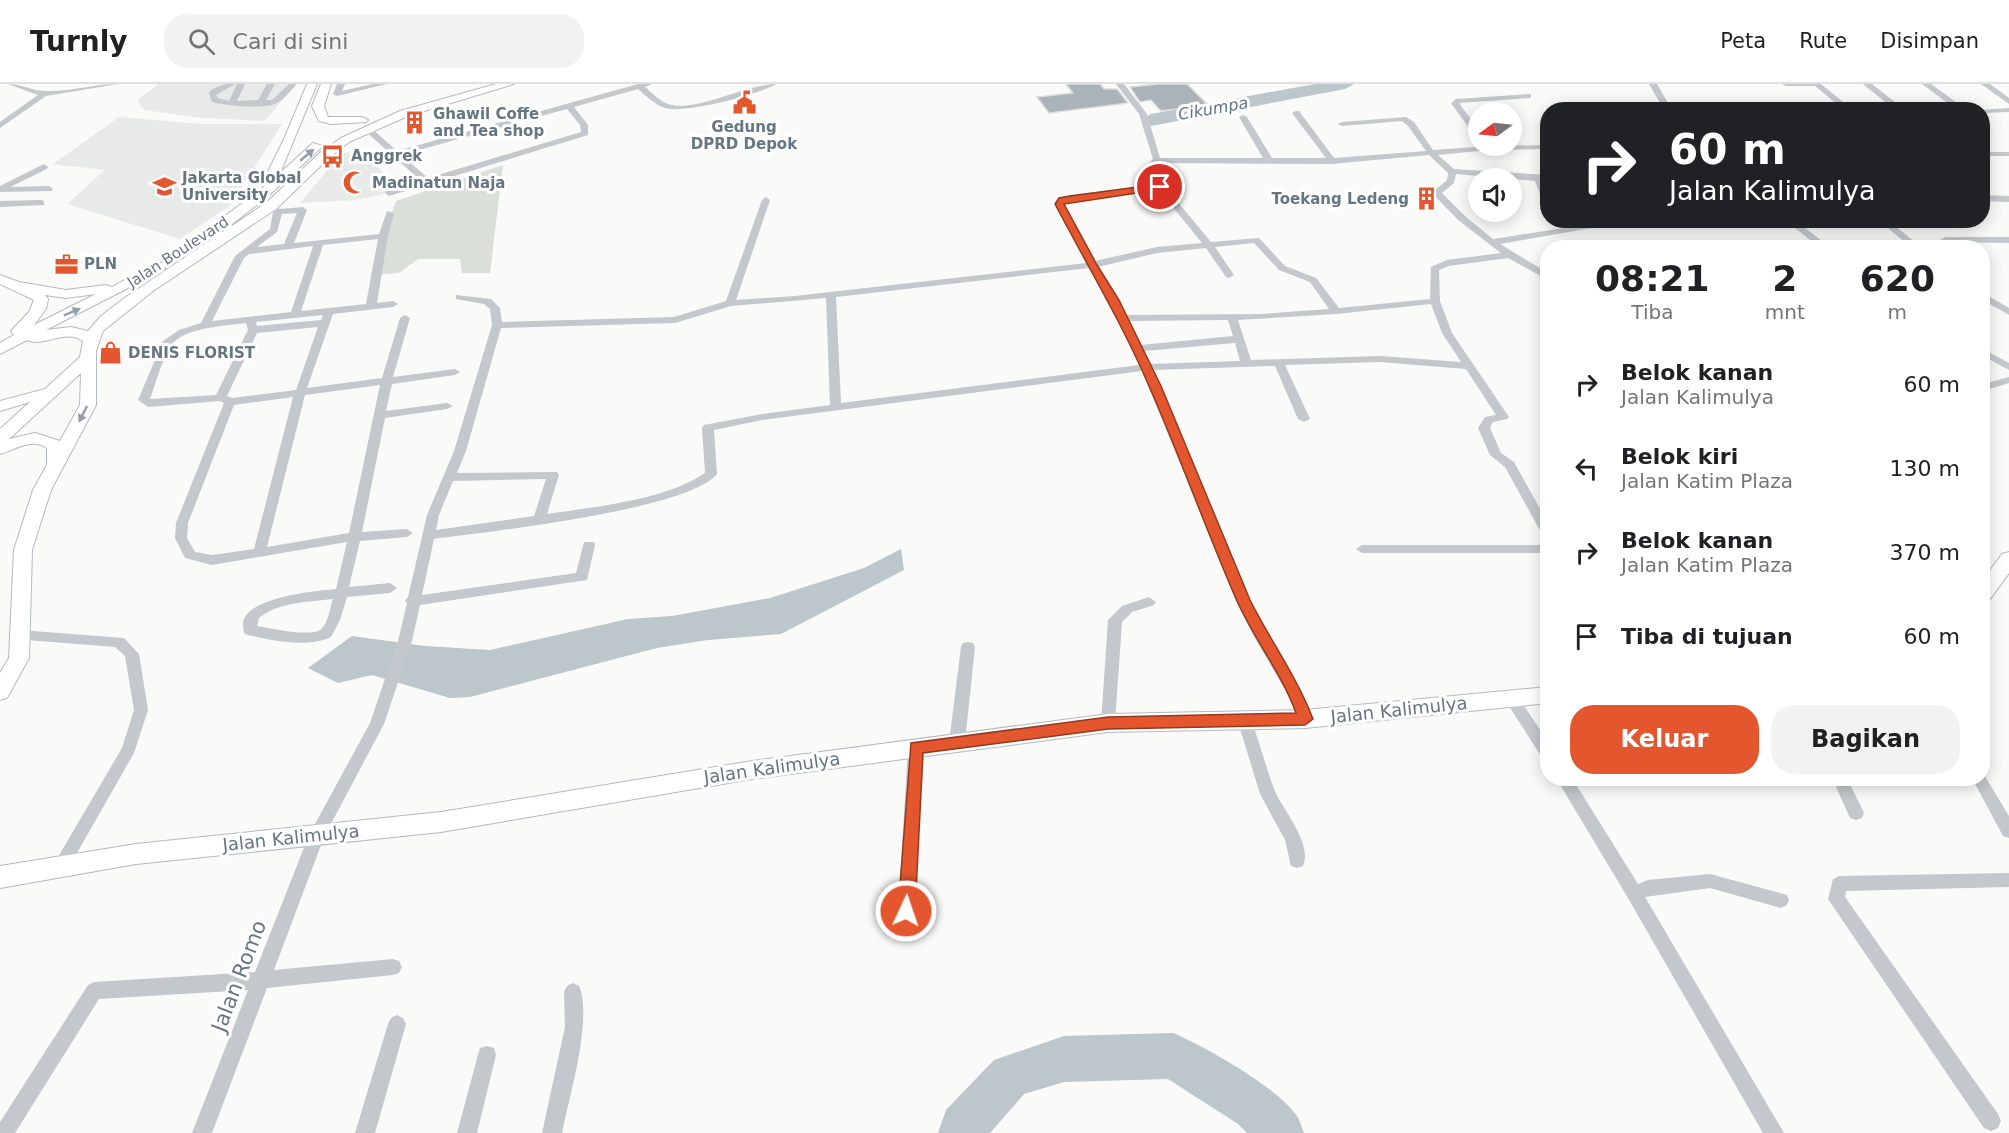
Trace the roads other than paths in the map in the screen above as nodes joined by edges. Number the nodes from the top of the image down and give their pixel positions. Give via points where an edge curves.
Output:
1 (12, 84) edge
2 (114, 84) edge
3 (231, 84) edge
4 (252, 84) edge
5 (271, 84) edge
6 (293, 84) edge
7 (312, 84) edge
8 (326, 84) edge
9 (341, 84) edge
10 (383, 84) edge
11 (476, 84) edge
12 (509, 84) edge
13 (648, 84) edge
14 (772, 84) edge
15 (1120, 84) edge
16 (1653, 84) edge
17 (1786, 84) edge
18 (1867, 84) edge
19 (1926, 84) edge
20 (1985, 84) edge
21 (241, 85) edge
22 (1817, 85) edge
23 (639, 86) junction
24 (343, 95) junction
25 (41, 96) junction
26 (1528, 96) dead end
27 (319, 100) junction
28 (1663, 102) edge
29 (1839, 102) edge
30 (1891, 102) edge
31 (1951, 102) edge
32 (2009, 102) edge
33 (232, 104) junction
34 (260, 105) junction
35 (567, 105) junction
36 (2009, 110) edge
37 (1990, 111) edge
38 (1296, 113) dead end
39 (1243, 117) dead end
40 (1465, 118) junction
41 (1468, 118) edge
42 (1468, 122) edge
43 (364, 124) junction
44 (1342, 124) dead end
45 (0, 126) edge
46 (1522, 147) edge
47 (1540, 147) edge
48 (1468, 150) edge
49 (394, 154) junction
50 (1432, 154) junction
51 (1990, 154) edge
52 (2009, 154) edge
53 (1268, 159) junction
54 (1157, 160) junction
55 (1332, 161) junction
56 (44, 167) dead end
57 (1452, 172) junction
58 (1540, 178) edge
59 (426, 182) junction
60 (1160, 187) junction
61 (49, 189) dead end
62 (0, 190) edge
63 (389, 193) dead end
64 (1990, 198) edge
65 (2009, 199) edge
66 (766, 200) dead end
67 (42, 203) dead end
68 (0, 204) edge
69 (271, 204) junction
70 (390, 213) dead end
71 (1559, 228) edge
72 (1581, 228) edge
73 (1799, 228) edge
74 (1892, 228) edge
75 (1561, 231) junction
76 (383, 236) junction
77 (1816, 240) edge
78 (1908, 240) edge
79 (1945, 240) dead end
80 (2009, 240) edge
81 (1492, 242) junction
82 (319, 243) junction
83 (1209, 245) junction
84 (288, 246) junction
85 (249, 251) junction
86 (1508, 255) junction
87 (1092, 265) junction
88 (1540, 273) edge
89 (1229, 275) dead end
90 (142, 277) junction
91 (0, 279) edge
92 (17, 286) junction
93 (831, 295) junction
94 (460, 297) dead end
95 (1990, 300) edge
96 (1436, 301) junction
97 (730, 303) junction
98 (393, 304) dead end
99 (371, 306) junction
100 (329, 311) junction
101 (1336, 311) junction
102 (2009, 312) edge
103 (295, 315) junction
104 (1232, 317) junction
105 (405, 318) dead end
106 (1123, 318) junction
107 (324, 322) junction
108 (497, 325) junction
109 (205, 326) junction
110 (252, 326) junction
111 (95, 333) junction
112 (1239, 339) junction
113 (1, 348) edge
114 (1136, 349) junction
115 (1990, 356) edge
116 (87, 359) junction
117 (1246, 362) junction
118 (1279, 363) junction
119 (1467, 366) junction
120 (1145, 367) junction
121 (2009, 368) edge
122 (455, 372) dead end
123 (2009, 380) edge
124 (387, 382) junction
125 (59, 385) junction
126 (1990, 386) edge
127 (300, 393) junction
128 (225, 400) junction
129 (0, 406) edge
130 (447, 406) dead end
131 (836, 407) junction
132 (380, 415) junction
133 (1304, 419) dead end
134 (0, 438) edge
135 (0, 449) edge
136 (55, 465) junction
137 (448, 477) junction
138 (539, 519) junction
139 (1540, 519) edge
140 (406, 533) dead end
141 (429, 535) junction
142 (354, 537) junction
143 (589, 545) dead end
144 (1362, 549) dead end
145 (1540, 549) edge
146 (259, 553) junction
147 (2009, 559) edge
148 (1990, 585) edge
149 (390, 588) dead end
150 (340, 595) junction
151 (412, 601) junction
152 (1149, 602) dead end
153 (19, 635) junction
154 (968, 647) dead end
155 (0, 692) edge
156 (1540, 695) edge
157 (1512, 699) junction
158 (1305, 719) junction
159 (1245, 722) junction
160 (1108, 723) junction
161 (957, 742) junction
162 (1540, 743) edge
163 (916, 748) junction
164 (1568, 786) edge
165 (1843, 786) edge
166 (1984, 786) edge
167 (1856, 813) dead end
168 (2009, 831) edge
169 (317, 835) junction
170 (1297, 861) dead end
171 (59, 869) junction
172 (0, 877) edge
173 (2009, 880) edge
174 (1634, 893) junction
175 (1781, 900) dead end
176 (906, 911) dead end
177 (393, 967) dead end
178 (263, 980) junction
179 (573, 992) dead end
180 (397, 1024) dead end
181 (487, 1056) dead end
182 (1991, 1121) dead end
183 (4, 1133) edge
184 (202, 1133) edge
185 (365, 1133) edge
186 (467, 1133) edge
187 (552, 1133) edge
188 (1774, 1133) edge

1 - 25 street
2 - 25 street
3 - 33 street via 212,96
4 - 21 street
5 - 34 street
6 - 34 street via 274,102
7 - 69 street
8 - 27 street
9 - 24 street via 337,94
10 - 24 street
11 - 43 street, Jalan Boulevard via 420,98
12 - 43 street, Jalan Boulevard
13 - 23 street
14 - 23 street via 677,106 666,106
15 - 54 street via 1143,114
16 - 28 street
17 - 22 street
18 - 30 street
19 - 31 street
20 - 32 street
21 - 33 street
22 - 29 street
23 - 35 street
24 - 27 street
25 - 45 street
26 - 40 street via 1456,101
27 - 43 street via 323,119
33 - 34 street
35 - 49 street
35 - 59 street via 584,125 585,133
36 - 37 street
38 - 55 street
39 - 53 street
40 - 41 street
40 - 42 street
43 - 49 street
43 - 69 street, Jalan Boulevard
44 - 50 street via 1407,120
46 - 47 street
48 - 50 street
49 - 59 street
50 - 55 street
50 - 57 street
51 - 52 street
53 - 54 street
53 - 55 street
54 - 60 street via 1149,172
56 - 62 street
57 - 58 street via 1474,170 1510,178
57 - 81 street via 1450,181 1437,193
59 - 63 street
60 - 83 street
60 - 87 street via 1062,200 1059,204
61 - 62 street
64 - 65 street
66 - 97 street
67 - 68 street
69 - 84 street via 303,210
69 - 85 street via 274,230
69 - 90 street, Jalan Boulevard via 218,228
69 - 111 street, Jalan Boulevard via 140,294
70 - 76 street
71 - 75 street
72 - 75 street
73 - 77 street
74 - 78 street
75 - 81 street
76 - 82 street
76 - 99 street
79 - 80 street
81 - 86 street
82 - 84 street
82 - 103 street
83 - 87 street via 1157,250
83 - 89 street
83 - 101 street via 1256,240 1282,268 1313,280
84 - 85 street
85 - 109 street via 240,256
86 - 88 street
86 - 96 street via 1447,263 1434,269
87 - 93 street
87 - 106 street
90 - 92 street via 84,293
113 -> 90 street, Jalan Boulevard
91 - 92 street
92 - 113 street via 41,299 40,306
93 - 97 street
93 - 131 street
94 - 108 street via 487,302 495,308
95 - 102 street
96 - 101 street
96 - 119 street via 1447,333
97 - 108 street via 675,320
98 - 99 street
99 - 100 street
100 - 103 street
100 - 107 street
101 - 104 street
103 - 110 street
104 - 106 street
104 - 112 street
105 - 124 street
106 - 114 street
107 - 110 street
107 - 127 street
108 - 137 street, Jalan Romo via 476,403
109 - 110 street
109 - 128 street via 183,332 167,343 144,400 154,405
110 - 128 street
111 - 113 street via 57,333
111 - 116 street
112 - 114 street
112 - 117 street
114 - 120 street
115 - 121 street
116 - 125 street
116 -> 136 street via 91,390 88,405
117 - 118 street
117 - 120 street
118 - 119 street via 1380,358
118 - 133 street
119 - 139 street via 1503,417 1489,419 1484,428 1496,456 1510,465
120 - 131 street
120 - 158 street via 1244,600
122 - 124 street
123 - 126 street
124 - 127 street
124 - 132 street
125 - 129 street via 27,400
125 - 134 street
127 - 128 street
127 - 146 street
128 - 146 street via 182,523 181,538 190,555 212,560
130 - 132 street
131 - 138 street via 708,428 711,474 704,482 647,499
132 - 142 street
135 - 136 street via 30,439 50,441 55,446
136 - 153 street via 42,490 23,550
137 - 138 street via 553,475
137 - 141 street, Jalan Romo
138 - 141 street
140 - 142 street
141 - 151 street, Jalan Romo
142 - 146 street
142 - 150 street
143 - 151 street via 582,577
144 - 145 street
147 - 148 street
149 - 150 street
150 - 150 street via 335,619 326,633 313,638 250,630 250,621 258,611 293,599
151 - 169 street, Jalan Romo via 405,641 377,724
152 - 160 street via 1127,609 1115,620
153 - 155 street via 19,658
153 - 171 street via 119,642 132,654 141,710 129,749
154 - 161 street
156 - 157 street, Jalan Kalimulya
157 - 158 street, Jalan Kalimulya
157 - 162 street
158 - 159 street, Jalan Kalimulya
159 - 160 street, Jalan Kalimulya
159 - 170 street via 1268,794 1286,822
160 - 161 street, Jalan Kalimulya
161 - 163 street, Jalan Kalimulya
163 - 169 street, Jalan Kalimulya via 752,770 441,822
163 - 176 street
164 - 174 street
165 - 167 street
166 - 168 street
169 - 171 street, Jalan Kalimulya via 136,855
169 - 178 street, Jalan Romo
171 - 172 street, Jalan Kalimulya
173 - 182 street via 1839,884 1836,899
174 - 175 street via 1710,881
174 - 188 street
177 - 178 street
178 - 183 street via 94,991
178 - 184 street, Jalan Romo
179 - 187 street via 574,1027
180 - 185 street
181 - 186 street

